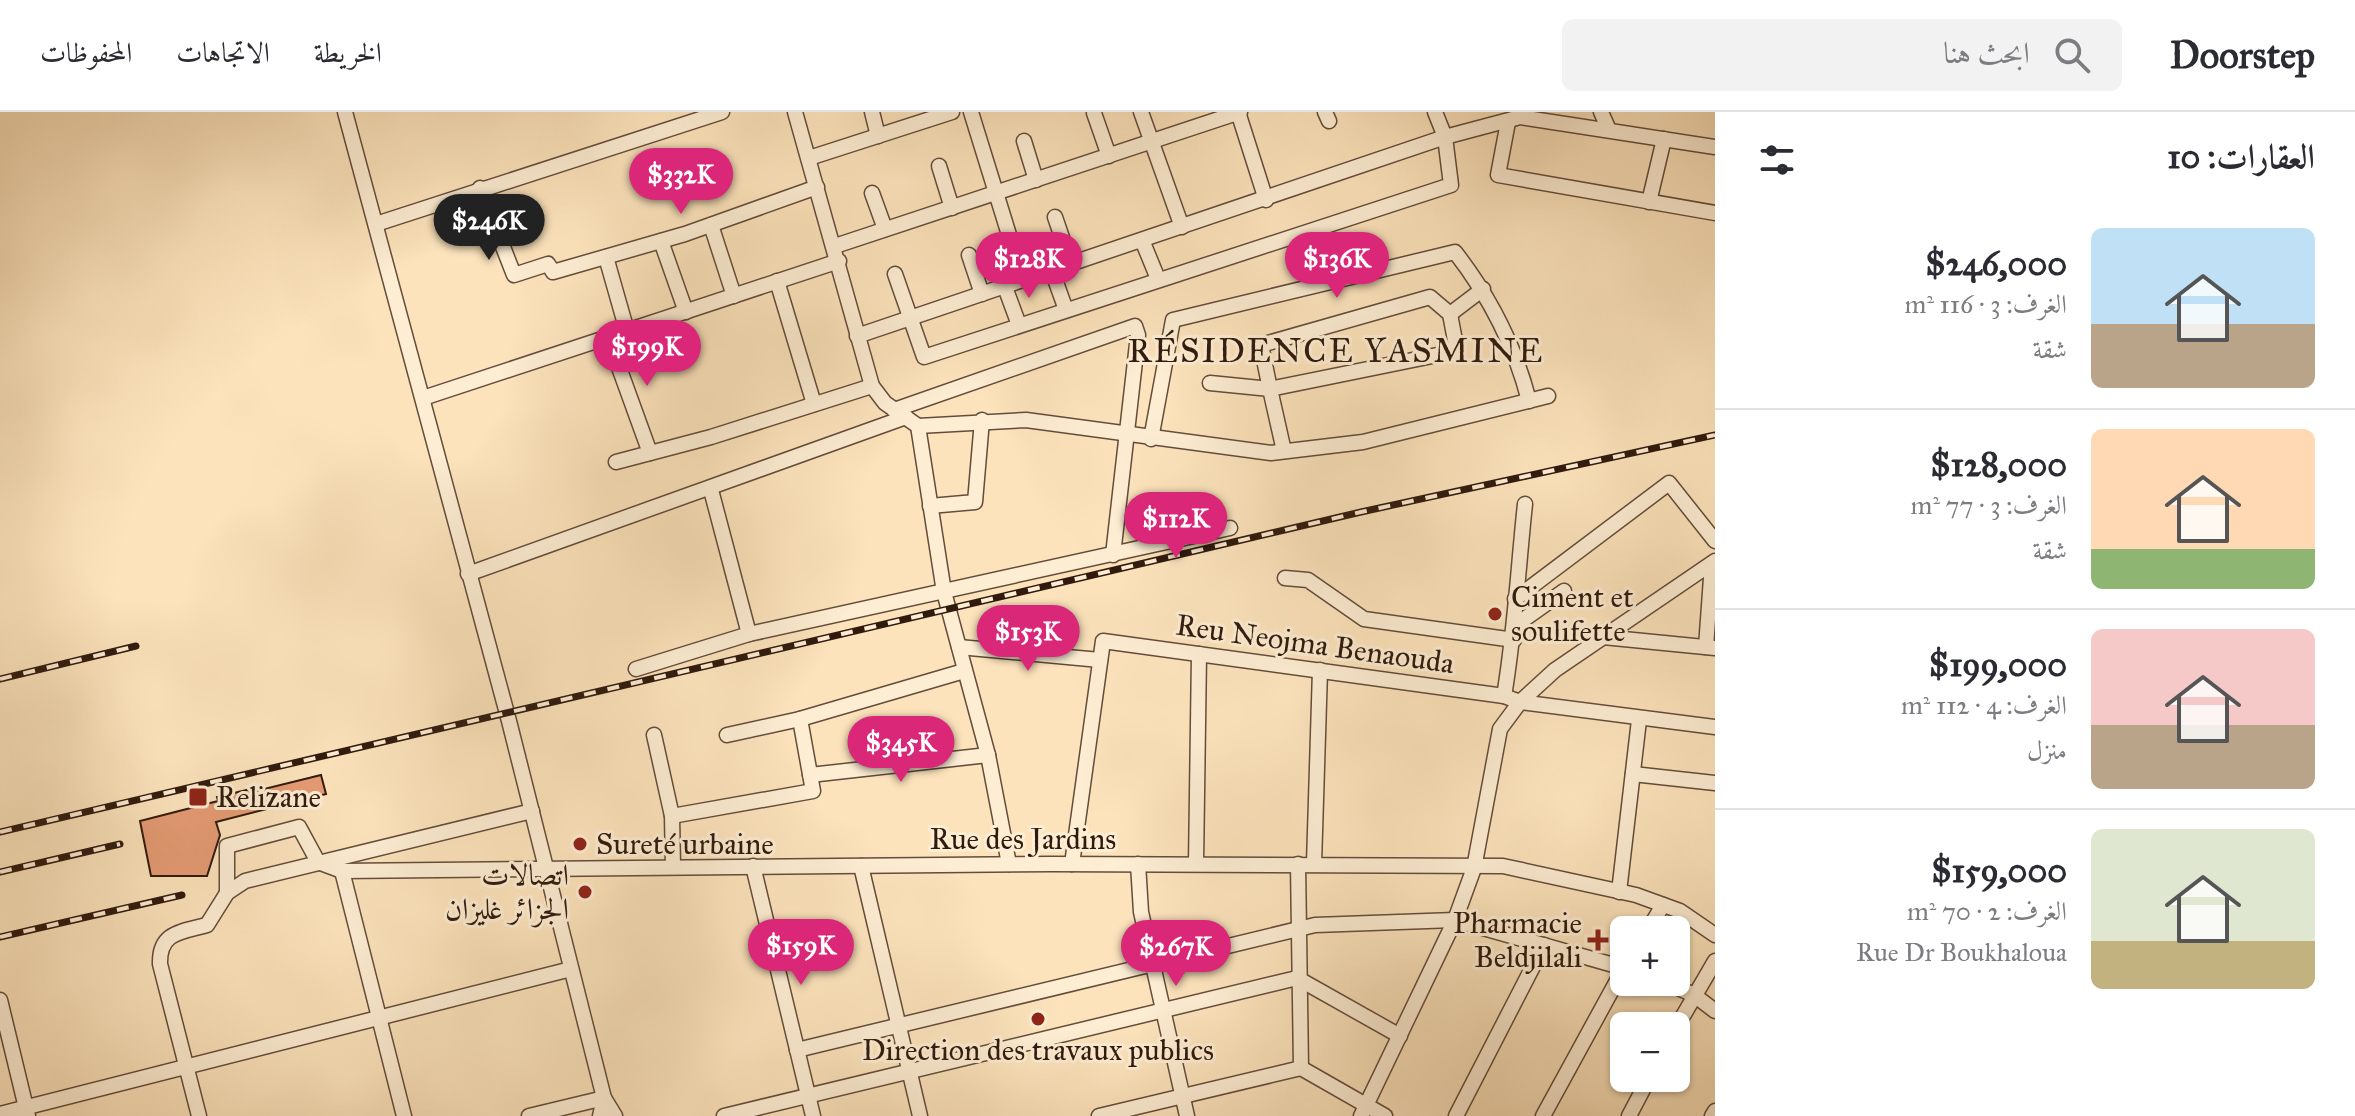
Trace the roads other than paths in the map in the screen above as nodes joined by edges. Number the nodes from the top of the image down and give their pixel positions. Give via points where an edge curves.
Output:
1 (345, 112) edge
2 (722, 112) edge
3 (795, 112) edge
4 (872, 112) edge
5 (952, 112) edge
6 (971, 112) edge
7 (1141, 112) edge
8 (1190, 112) edge
9 (1239, 112) edge
10 (1435, 112) edge
11 (1601, 112) edge
12 (1094, 113) edge
13 (1508, 122) junction
14 (1195, 127) junction
15 (1609, 130) junction
16 (878, 136) junction
17 (1445, 137) junction
18 (1664, 139) junction
19 (1024, 141) dead end
20 (1151, 142) junction
21 (1715, 147) edge
22 (1109, 156) junction
23 (809, 158) junction
24 (939, 166) dead end
25 (1036, 180) junction
26 (817, 187) junction
27 (480, 188) junction
28 (872, 193) dead end
29 (996, 194) junction
30 (1266, 200) junction
31 (1649, 202) junction
32 (952, 208) junction
33 (1715, 213) edge
34 (1055, 217) dead end
35 (376, 224) junction
36 (711, 225) junction
37 (1182, 227) junction
38 (885, 229) junction
39 (1142, 240) junction
40 (661, 241) junction
41 (835, 246) junction
42 (969, 255) dead end
43 (606, 257) junction
44 (839, 261) junction
45 (1071, 264) junction
46 (1052, 271) junction
47 (895, 274) dead end
48 (1158, 279) junction
49 (1023, 280) junction
50 (777, 281) junction
51 (1005, 287) junction
52 (1483, 289) junction
53 (982, 294) junction
54 (734, 296) junction
55 (1066, 310) junction
56 (686, 312) junction
57 (1450, 314) junction
58 (910, 319) junction
59 (1019, 325) junction
60 (627, 331) junction
61 (857, 336) junction
62 (608, 337) junction
63 (1210, 383) dead end
64 (872, 386) junction
65 (1270, 389) junction
66 (1548, 396) dead end
67 (423, 398) junction
68 (1529, 401) junction
69 (814, 404) junction
70 (906, 417) junction
71 (982, 420) junction
72 (1124, 436) junction
73 (1151, 439) junction
74 (1284, 451) junction
75 (650, 453) junction
76 (616, 462) dead end
77 (711, 490) junction
78 (1525, 504) dead end
79 (930, 506) junction
80 (1230, 528) dead end
81 (1715, 541) edge
82 (1113, 555) junction
83 (1713, 562) edge
84 (468, 574) junction
85 (1285, 578) dead end
86 (1564, 591) dead end
87 (944, 592) junction
88 (1515, 599) junction
89 (1516, 625) junction
90 (749, 634) junction
91 (1603, 637) junction
92 (1514, 640) junction
93 (959, 647) junction
94 (1711, 648) edge
95 (1199, 654) junction
96 (1100, 660) junction
97 (636, 669) dead end
98 (1320, 670) junction
99 (964, 671) junction
100 (1504, 696) junction
101 (1520, 702) junction
102 (800, 719) junction
103 (1639, 720) junction
104 (1715, 727) edge
105 (654, 735) dead end
106 (727, 735) dead end
107 (988, 755) junction
108 (1633, 774) junction
109 (810, 775) junction
110 (1715, 783) edge
111 (532, 811) junction
112 (672, 816) junction
113 (318, 862) junction
114 (1009, 864) junction
115 (1072, 864) junction
116 (1138, 864) junction
117 (1196, 864) junction
118 (1306, 864) junction
119 (753, 866) junction
120 (861, 866) junction
121 (673, 867) junction
122 (546, 868) junction
123 (1474, 868) junction
124 (342, 871) junction
125 (1619, 892) junction
126 (227, 893) junction
127 (1663, 905) junction
128 (1656, 916) edge
129 (1455, 920) junction
130 (1298, 929) junction
131 (1715, 935) edge
132 (1544, 945) junction
133 (1715, 961) edge
134 (1610, 964) edge
135 (1151, 965) junction
136 (571, 969) junction
137 (1297, 978) junction
138 (1690, 993) edge
139 (1610, 994) edge
140 (1694, 995) junction
141 (0, 1000) edge
142 (1162, 1010) junction
143 (1715, 1011) edge
144 (1685, 1012) edge
145 (381, 1017) junction
146 (899, 1026) junction
147 (1400, 1036) junction
148 (797, 1050) junction
149 (187, 1065) junction
150 (1301, 1068) junction
151 (910, 1071) junction
152 (1642, 1092) edge
153 (1182, 1096) junction
154 (808, 1097) junction
155 (604, 1098) junction
156 (1364, 1111) edge
157 (1715, 1111) edge
158 (27, 1112) edge
159 (0, 1114) edge
160 (199, 1116) edge
161 (404, 1116) edge
162 (529, 1116) edge
163 (600, 1116) edge
164 (615, 1116) edge
165 (724, 1116) edge
166 (813, 1116) edge
167 (920, 1116) edge
168 (1099, 1116) edge
169 (1187, 1116) edge
170 (1385, 1116) edge
171 (1456, 1116) edge
172 (1543, 1116) edge
173 (1629, 1116) edge
174 (1712, 1116) edge

1 - 35 street
2 - 27 street
3 - 23 street
4 - 16 street
5 - 16 street
6 - 29 street
7 - 20 street
8 - 14 street
9 - 14 street
9 - 30 street
10 - 17 street
11 - 15 street
12 - 22 street
13 - 15 street via 1520,117
13 - 17 street
13 - 31 street via 1498,175
14 - 20 street
15 - 18 street
16 - 23 street
17 - 30 street
17 - 48 street via 1451,185
18 - 21 street
18 - 31 street
19 - 25 street
20 - 22 street
20 - 37 street
22 - 25 street
23 - 26 street
24 - 32 street
25 - 29 street
26 - 36 street
26 - 41 street
27 - 35 street
27 - 43 street via 514,275 548,264 553,272
28 - 38 street
29 - 32 street
29 - 49 street
30 - 37 street
31 - 33 street
32 - 38 street
34 - 45 street
35 - 67 street
36 - 40 street
36 - 54 street
37 - 39 street
38 - 41 street
39 - 45 street
39 - 48 street
40 - 43 street
40 - 56 street
41 - 44 street
42 - 53 street
43 - 60 street
44 - 50 street
44 - 61 street
45 - 46 street
46 - 49 street
46 - 55 street
47 - 58 street
48 - 55 street
49 - 51 street
50 - 54 street
50 - 69 street
51 - 53 street
51 - 59 street
52 - 57 street
52 - 68 street via 1521,367
52 - 73 street via 1455,252 1173,320
53 - 58 street
54 - 56 street
55 - 59 street
56 - 60 street
57 - 65 street via 1457,351
57 - 65 street via 1430,297 1261,345
58 - 59 street via 924,357
58 - 61 street
60 - 62 street
61 - 64 street
62 - 67 street
62 - 75 street
63 - 65 street
64 - 69 street
64 - 70 street
65 - 74 street
66 - 68 street
67 - 84 street
68 - 74 street via 1363,442
69 - 75 street
70 - 71 street
70 - 72 street via 1129,325 1138,329 1138,335
70 - 77 street
70 - 79 street
71 - 72 street via 1026,420
71 - 79 street via 975,502
72 - 73 street
72 - 82 street
73 - 74 street
75 - 76 street
77 - 84 street
77 - 90 street
78 - 88 street
79 - 87 street
80 - 82 street
81 - 88 street via 1669,483
82 - 87 street
83 - 91 street
83 - 94 street
84 - 111 street
85 - 92 street via 1308,580 1364,619
86 - 89 street
87 - 90 street
87 - 93 street
88 - 89 street
89 - 92 street
90 - 97 street
91 - 94 street
91 - 101 street
92 - 100 street
93 - 96 street
93 - 99 street
95 - 96 street, Reu Neojma Benaouda via 1103,641
95 - 98 street, Reu Neojma Benaouda
95 - 117 street
96 - 115 street
98 - 100 street, Reu Neojma Benaouda
98 - 118 street
99 - 102 street
99 - 107 street
100 - 101 street, Reu Neojma Benaouda
101 - 103 street, Reu Neojma Benaouda
101 - 123 street via 1500,729
102 - 106 street
102 - 109 street
103 - 104 street, Reu Neojma Benaouda
103 - 108 street
105 - 112 street
107 - 109 street
107 - 114 street
108 - 110 street
108 - 125 street
109 - 112 street via 813,791
111 - 113 street
111 - 122 street
112 - 121 street
113 - 124 street, Rue des Jardins
113 - 126 street via 245,881
113 - 126 street via 299,827 227,846
114 - 115 street, Rue des Jardins
114 - 120 street, Rue des Jardins
115 - 116 street, Rue des Jardins
116 - 117 street, Rue des Jardins
116 - 135 street
117 - 118 street, Rue des Jardins
118 - 123 street, Rue des Jardins
118 - 130 street
119 - 120 street, Rue des Jardins
119 - 121 street, Rue des Jardins
119 - 148 street
120 - 146 street
121 - 122 street, Rue des Jardins
122 - 124 street, Rue des Jardins
122 - 136 street
123 - 125 street, Rue des Jardins via 1503,866
123 - 129 street
124 - 145 street
125 - 127 street, Rue des Jardins
126 - 149 street via 207,925 167,937 162,944 160,964
127 - 128 street
127 - 131 street, Rue des Jardins
129 - 130 street
129 - 132 street
129 - 147 street
130 - 135 street
130 - 137 street
132 - 134 street
132 - 171 street
133 - 140 street
135 - 142 street
135 - 146 street
136 - 145 street
136 - 155 street
137 - 142 street
137 - 147 street
137 - 150 street
138 - 140 street
139 - 172 street
140 - 143 street
140 - 144 street
141 - 158 street
142 - 151 street
142 - 153 street
145 - 149 street
145 - 161 street
146 - 148 street
146 - 151 street
147 - 156 street
148 - 154 street
149 - 158 street
149 - 160 street
150 - 153 street
150 - 156 street
151 - 154 street
151 - 167 street
152 - 173 street
153 - 168 street
153 - 169 street
154 - 165 street
154 - 166 street
155 - 162 street
155 - 163 street
155 - 164 street
156 - 170 street
157 - 174 street
158 - 159 street

